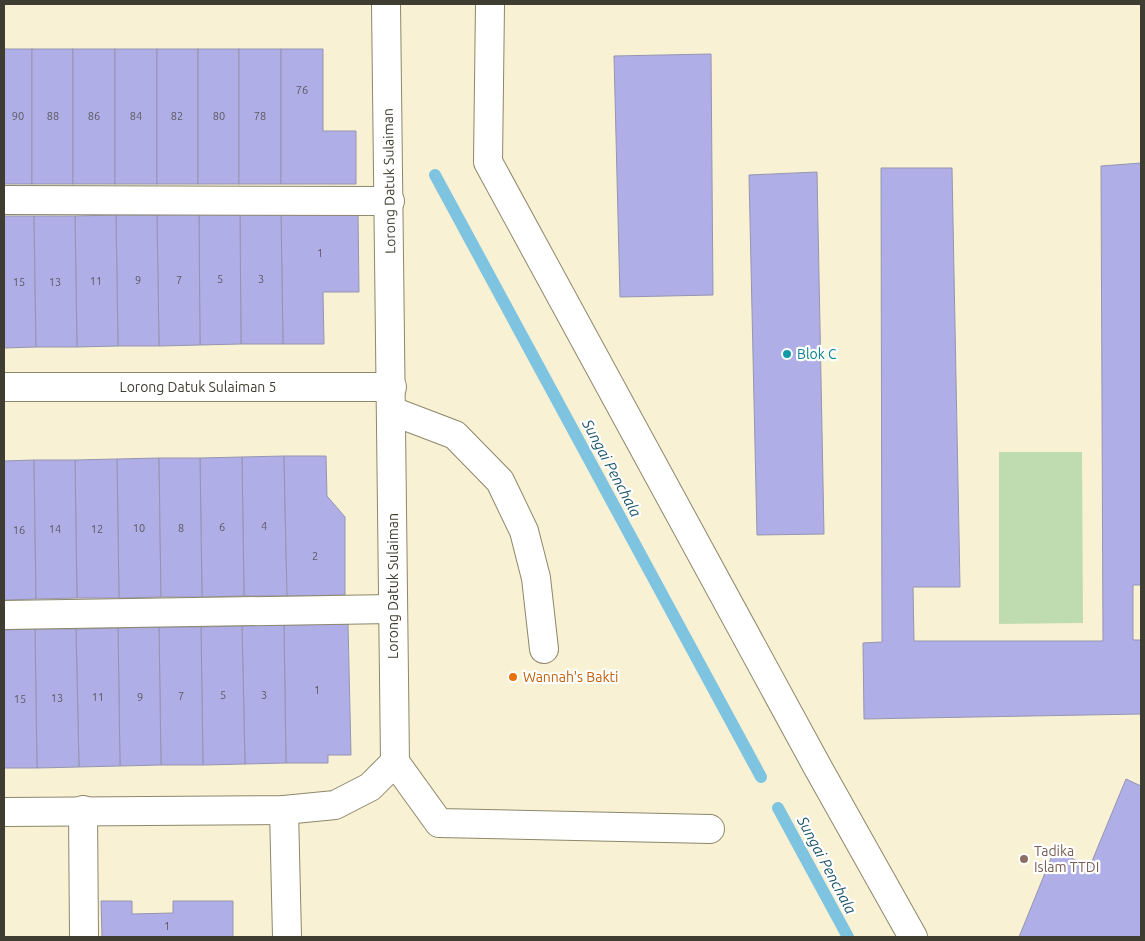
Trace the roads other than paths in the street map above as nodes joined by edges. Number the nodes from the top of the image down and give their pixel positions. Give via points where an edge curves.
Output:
1 (386, 4) edge
2 (490, 4) edge
3 (4, 200) edge
4 (390, 201) junction
5 (4, 387) edge
6 (392, 399) junction
7 (392, 610) junction
8 (4, 615) edge
9 (544, 649) dead end
10 (395, 762) junction
11 (83, 810) junction
12 (284, 810) junction
13 (4, 812) edge
14 (710, 829) dead end
15 (84, 937) edge
16 (286, 937) edge
17 (913, 937) edge

1 - 4 street, Lorong Datuk Sulaiman
2 - 17 street via 488,162
3 - 4 street
4 - 6 street, Lorong Datuk Sulaiman
5 - 6 street, Lorong Datuk Sulaiman 5
6 - 7 street, Lorong Datuk Sulaiman
6 - 9 street via 455,435 500,481 524,531 536,578
7 - 8 street
7 - 10 street, Lorong Datuk Sulaiman
10 - 12 street via 370,787 335,805
10 - 14 street via 439,823
11 - 12 street
11 - 13 street
11 - 15 street
12 - 16 street

